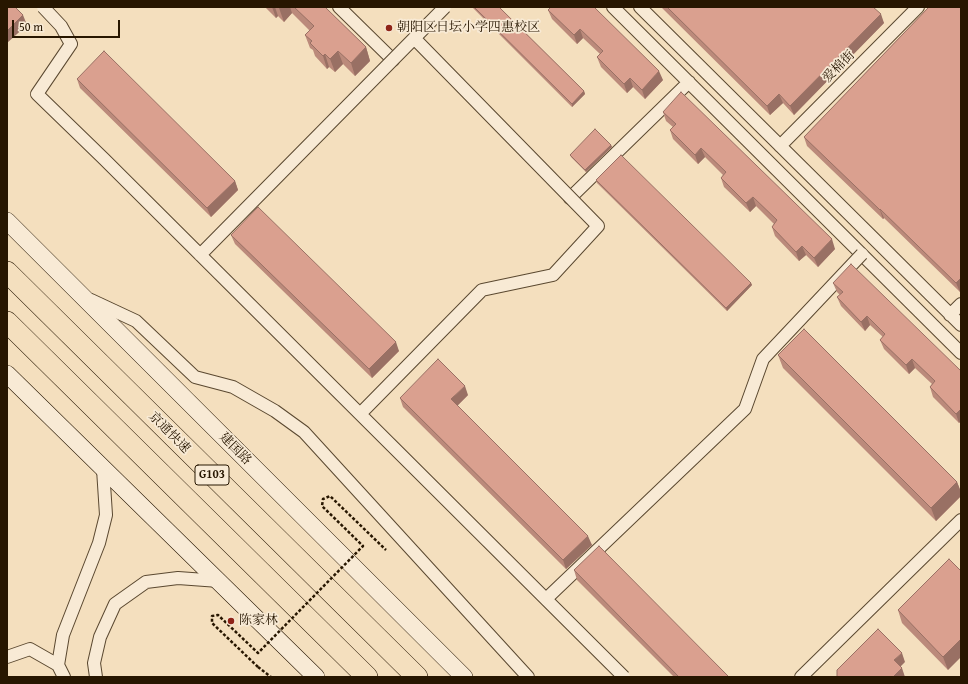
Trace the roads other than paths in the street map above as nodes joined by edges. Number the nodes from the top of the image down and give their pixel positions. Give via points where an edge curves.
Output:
1 (42, 7) edge
2 (339, 7) edge
3 (445, 7) edge
4 (613, 7) edge
5 (640, 7) edge
6 (918, 7) edge
7 (414, 38) junction
8 (393, 60) junction
9 (689, 82) junction
10 (780, 146) junction
11 (570, 198) junction
12 (7, 221) edge
13 (862, 254) junction
14 (200, 255) junction
15 (7, 272) edge
16 (81, 296) junction
17 (961, 304) edge
18 (950, 315) junction
19 (7, 322) edge
20 (961, 325) edge
21 (961, 353) edge
22 (7, 374) edge
23 (360, 414) junction
24 (103, 469) junction
25 (961, 520) edge
26 (219, 581) junction
27 (546, 599) junction
28 (7, 657) edge
29 (58, 664) junction
30 (64, 677) edge
31 (96, 677) edge
32 (316, 677) edge
33 (367, 677) edge
34 (417, 677) edge
35 (464, 677) edge
36 (528, 677) edge
37 (624, 677) edge
38 (801, 677) edge

1 - 14 street, bridge via 61,26 71,44 37,94
2 - 8 street
3 - 7 street, bridge
4 - 9 street
5 - 10 street
6 - 10 street, 爱棉街
7 - 8 street, bridge
7 - 11 street, bridge
8 - 14 street, bridge
9 - 11 street
9 - 13 street
10 - 18 street
11 - 23 street, bridge via 598,226 553,275 482,290
12 - 16 main road, 建国路
13 - 21 street
13 - 27 street, bridge via 763,359 744,409
14 - 23 street, bridge
15 - 34 highway, 京通快速 / G103
16 - 35 main road, 建国路
16 - 36 street via 136,321 195,377 233,387 275,411 304,432
17 - 18 street
18 - 20 street
19 - 33 highway, G103
22 - 24 main road
23 - 27 street, bridge
24 - 26 main road
24 - 29 street via 106,515 99,543 63,635
25 - 38 street
26 - 31 street via 178,578 146,582 115,604 100,637 94,663
26 - 32 main road
27 - 37 street, bridge
28 - 29 street via 30,649
29 - 30 street

